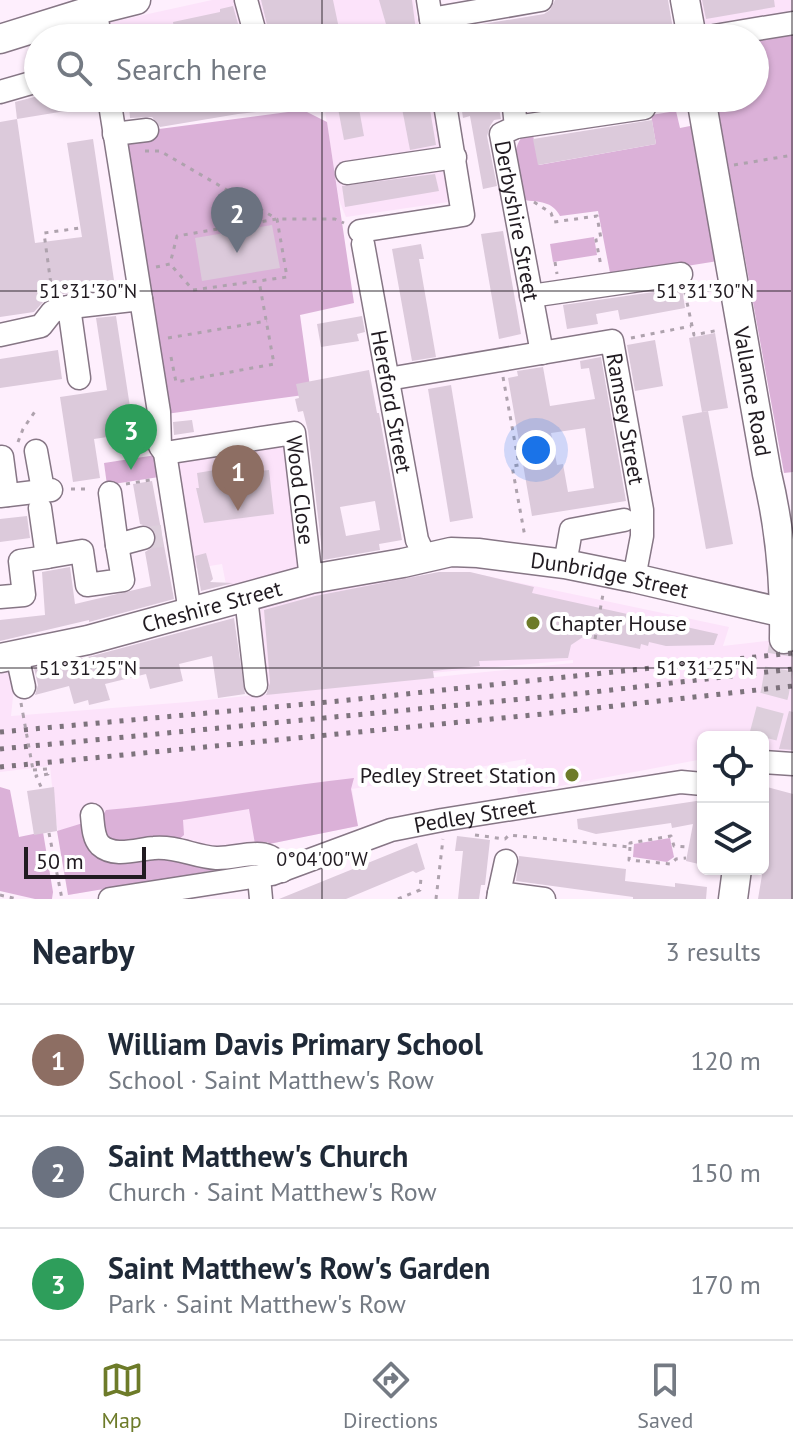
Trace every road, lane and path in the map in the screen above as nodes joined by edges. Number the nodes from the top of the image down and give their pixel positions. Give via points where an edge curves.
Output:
1 (136, 0) edge
2 (246, 0) edge
3 (541, 0) edge
4 (685, 0) edge
5 (95, 5) edge
6 (431, 19) edge
7 (793, 23) edge
8 (42, 24) edge
9 (253, 24) edge
10 (697, 24) edge
11 (769, 27) edge
12 (24, 30) edge
13 (0, 39) edge
14 (24, 85) edge
15 (0, 92) edge
16 (111, 112) edge
17 (447, 112) edge
18 (514, 112) edge
19 (617, 112) edge
20 (698, 112) edge
21 (516, 127) junction
22 (147, 130) dead end
23 (116, 142) junction
24 (793, 155) edge
25 (455, 157) junction
26 (715, 172) junction
27 (347, 173) dead end
28 (513, 204) junction
29 (277, 219) junction
30 (80, 228) dead end
31 (362, 238) junction
32 (170, 264) junction
33 (137, 271) junction
34 (681, 274) joint
35 (259, 281) junction
36 (604, 284) junction
37 (531, 296) junction
38 (141, 299) junction
39 (61, 303) junction
40 (267, 321) junction
41 (692, 325) junction
42 (743, 326) junction
43 (0, 335) edge
44 (168, 338) dead end
45 (612, 341) junction
46 (170, 352) dead end
47 (542, 353) junction
48 (500, 361) junction
49 (79, 378) dead end
50 (388, 379) junction
51 (36, 410) dead end
52 (19, 453) junction
53 (165, 453) junction
54 (110, 493) dead end
55 (4, 496) edge
56 (45, 496) junction
57 (624, 520) dead end
58 (161, 536) junction
59 (117, 545) junction
60 (47, 557) junction
61 (425, 557) junction
62 (528, 558) junction
63 (565, 564) junction
64 (634, 578) junction
65 (311, 579) junction
66 (604, 587) dead end
67 (0, 597) edge
68 (246, 597) junction
69 (190, 612) junction
70 (786, 623) edge
71 (595, 639) dead end
72 (9, 656) edge
73 (256, 685) dead end
74 (23, 697) joint
75 (769, 762) edge
76 (793, 764) edge
77 (697, 783) edge
78 (42, 789) dead end
79 (92, 815) dead end
80 (49, 833) dead end
81 (445, 835) dead end
82 (474, 835) dead end
83 (630, 847) junction
84 (688, 847) dead end
85 (686, 858) dead end
86 (506, 861) dead end
87 (282, 871) junction
88 (736, 875) edge
89 (421, 877) dead end
90 (260, 888) edge
91 (0, 895) edge
92 (499, 896) edge
93 (140, 897) edge
94 (17, 899) edge
95 (62, 899) edge
96 (110, 899) edge
97 (398, 899) edge
98 (436, 899) edge
99 (544, 899) edge
100 (733, 899) edge

1 - 5 main road
2 - 9 street
3 - 6 street
4 - 10 main road
5 - 8 main road
7 - 11 street
12 - 13 main road
14 - 15 street
16 - 23 street
17 - 25 street
18 - 21 street, Derbyshire Street
19 - 21 street
20 - 26 main road, Vallance Road
21 - 28 street, Derbyshire Street via 501,134
22 - 23 street
23 - 29 path via 160,151
23 - 33 street
24 - 26 path
25 - 27 street
25 - 31 street via 463,215
26 - 42 main road, Vallance Road
28 - 36 path via 540,204 554,222 597,216
28 - 37 street, Derbyshire Street
29 - 31 path via 335,219
29 - 32 path via 177,236
29 - 35 path via 287,277
30 - 39 path via 44,233
31 - 50 street, Hereford Street
32 - 33 path
32 - 35 path via 193,290
33 - 38 street
34 - 36 street
34 - 41 path
35 - 40 path
36 - 37 street
37 - 47 street, Derbyshire Street
38 - 39 street
38 - 53 street
39 - 43 street via 41,326
39 - 49 street
40 - 44 path
40 - 46 path via 274,364 176,382
41 - 42 path via 694,335
41 - 45 path
42 - 70 main road, Vallance Road via 781,540
45 - 47 street, Ramsey Street
45 - 64 street, Ramsey Street via 642,510
47 - 48 street, Ramsey Street
48 - 50 street, Ramsey Street
48 - 62 path via 519,465 512,466
50 - 61 street, Hereford Street via 417,540
51 - 52 path via 23,429
52 - 55 street
52 - 56 street
53 - 58 street
53 - 65 street, Wood Close via 294,433
54 - 59 street
55 - 56 street
56 - 60 street
57 - 63 street via 571,530
58 - 59 street
58 - 69 street
59 - 60 street via 123,580 87,585 82,551
60 - 67 street via 20,561 24,595
61 - 62 main road, Dunbridge Street via 451,552
61 - 65 main road, Cheshire Street
62 - 63 main road, Dunbridge Street
63 - 64 main road, Dunbridge Street
64 - 70 main road, Dunbridge Street
65 - 68 main road, Cheshire Street
66 - 71 path
68 - 69 main road, Cheshire Street
68 - 73 street
69 - 72 main road, Cheshire Street
72 - 74 street
74 - 78 path, bridge via 33,770 45,772 36,776
75 - 76 street
77 - 87 street, Pedley Street via 391,830
79 - 87 street via 100,846 110,850 170,847 213,858 265,854 278,860
80 - 95 path
81 - 98 path
82 - 83 path
83 - 84 path via 671,836 674,846
83 - 85 path via 629,860 671,864
86 - 92 street
87 - 90 street, Pedley Street
88 - 100 main road
89 - 97 path via 420,890
90 - 93 street, Pedley Street
91 - 94 path
92 - 99 street
93 - 96 street, Pedley Street

